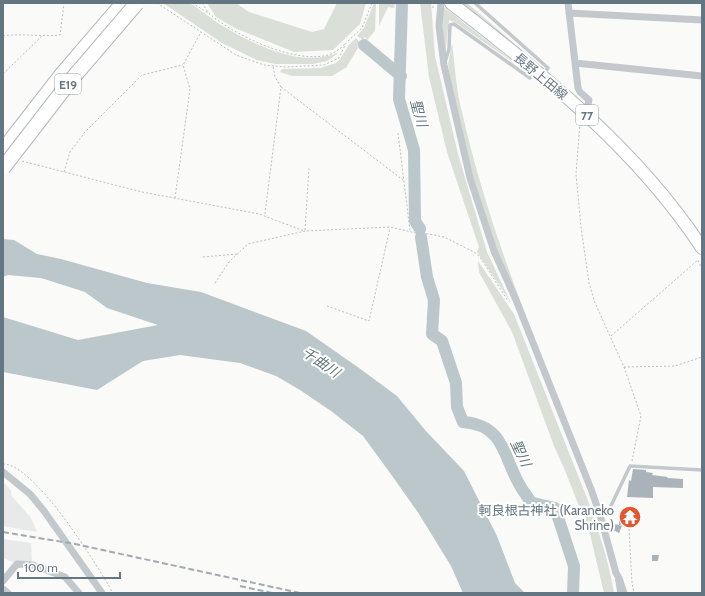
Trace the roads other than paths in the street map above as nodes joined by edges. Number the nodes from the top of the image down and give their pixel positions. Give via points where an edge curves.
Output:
1 (123, 3) edge
2 (137, 3) edge
3 (440, 3) edge
4 (451, 3) edge
5 (475, 3) edge
6 (568, 3) edge
7 (569, 13) junction
8 (702, 20) edge
9 (575, 63) junction
10 (444, 65) junction
11 (539, 73) junction
12 (702, 76) edge
13 (583, 112) junction
14 (3, 150) edge
15 (3, 168) edge
16 (701, 244) edge
17 (702, 470) edge
18 (3, 472) edge
19 (600, 515) junction
20 (616, 573) junction
21 (3, 581) edge
22 (3, 589) edge
23 (8, 593) edge
24 (79, 593) edge
25 (102, 593) edge
26 (619, 593) edge
27 (624, 593) edge

1 - 14 highway, E19 via 53,85
2 - 15 highway, E19, bridge via 66,86
3 - 10 street via 439,26
4 - 11 main road, 長野上田線 / 77
5 - 11 lane via 548,68
6 - 7 street
7 - 8 street
7 - 9 street
9 - 12 street
9 - 13 street via 578,88 589,100
10 - 11 lane via 449,49 450,25 454,24 530,78
10 - 19 street via 470,178 494,251
11 - 13 main road, 長野上田線 / 77
13 - 16 main road, 長野上田線 / 77 via 636,164
17 - 19 lane via 630,466 608,512
18 - 25 street via 30,494 44,511
19 - 20 street
20 - 26 lane
20 - 27 street
21 - 24 street via 17,564 33,565 65,577
22 - 23 street

